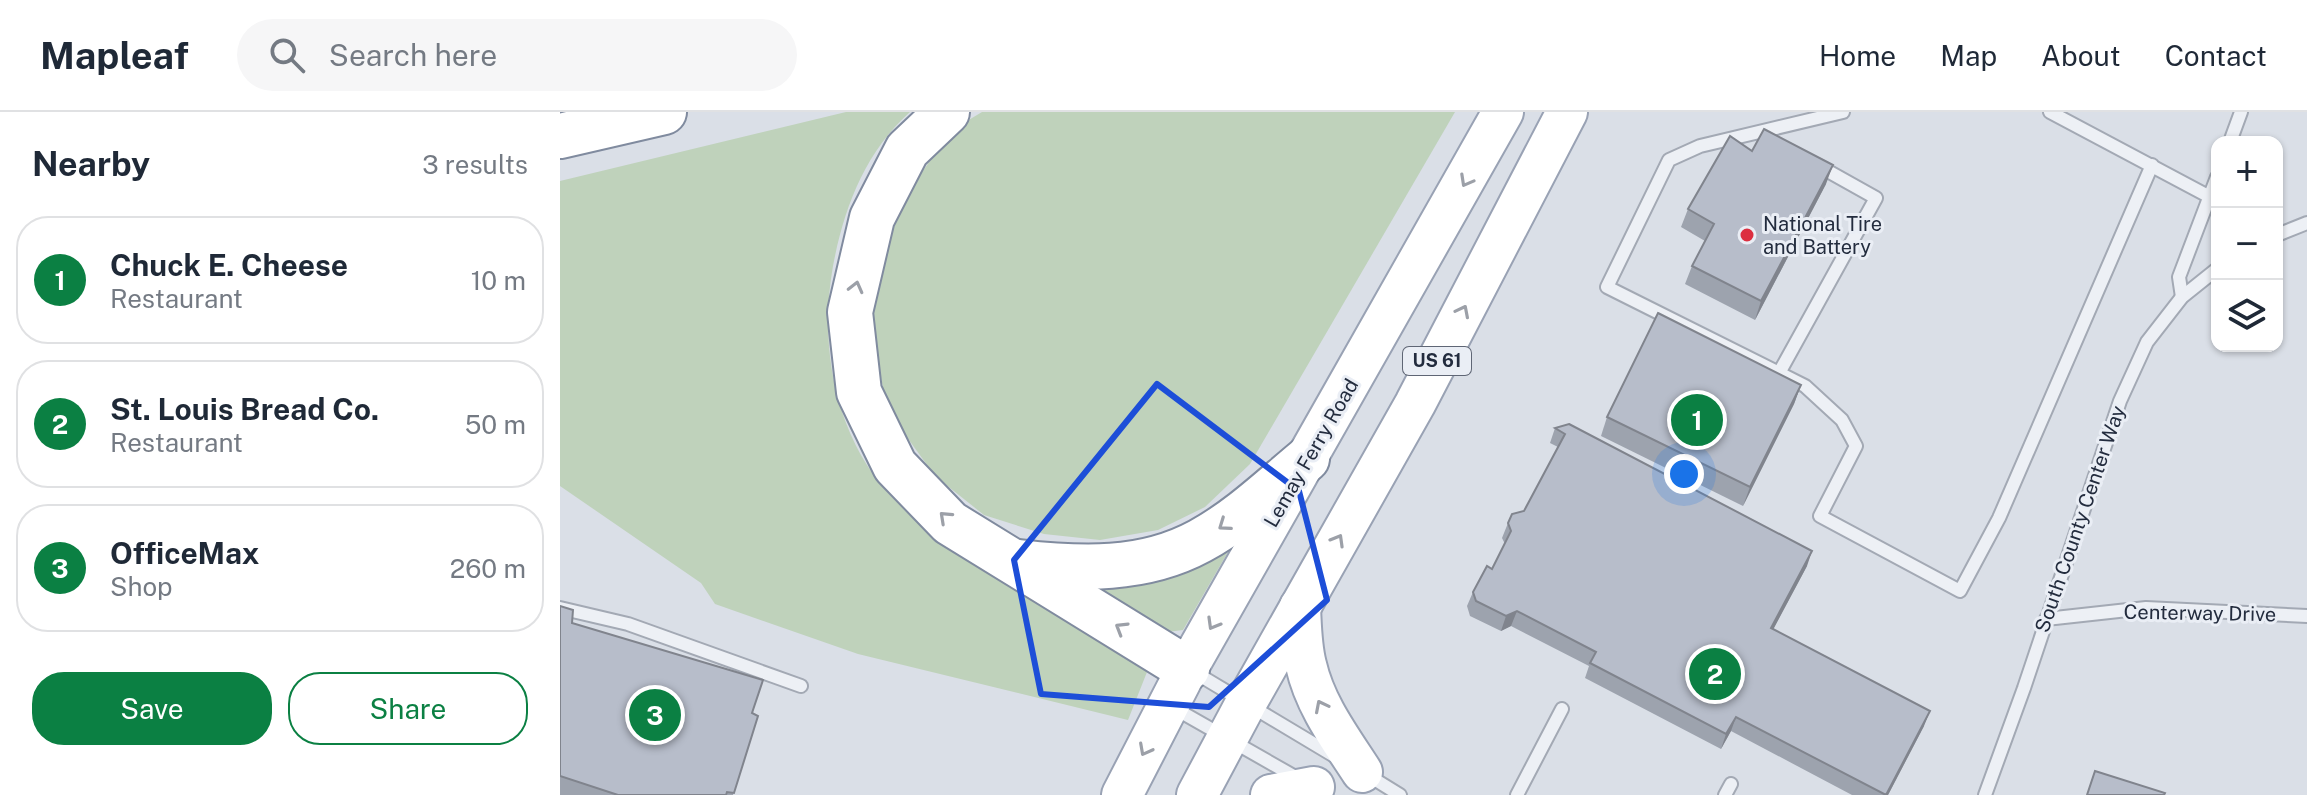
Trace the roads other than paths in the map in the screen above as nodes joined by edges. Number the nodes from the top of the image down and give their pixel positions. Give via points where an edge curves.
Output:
1 (664, 112) edge
2 (947, 112) edge
3 (1503, 112) edge
4 (1567, 112) edge
5 (1843, 112) edge
6 (2050, 112) edge
7 (2241, 112) edge
8 (1759, 132) junction
9 (560, 136) edge
10 (2232, 136) edge
11 (1772, 139) edge
12 (1811, 161) edge
13 (2152, 165) junction
14 (2211, 194) edge
15 (2210, 197) junction
16 (2307, 223) edge
17 (2283, 233) edge
18 (2211, 274) edge
19 (2182, 297) junction
20 (1779, 373) junction
21 (1307, 459) junction
22 (1009, 561) junction
23 (1300, 607) junction
24 (560, 608) edge
25 (2307, 616) edge
26 (2046, 619) junction
27 (801, 686) dead end
28 (1178, 687) junction
29 (1246, 703) junction
30 (1562, 709) dead end
31 (1226, 740) junction
32 (1362, 772) junction
33 (1321, 791) edge
34 (1122, 795) edge
35 (1197, 795) edge
36 (1271, 795) edge
37 (1400, 795) edge
38 (1517, 795) edge
39 (1985, 795) edge

1 - 9 highway
22 -> 2 highway via 950,523 895,466 859,392 850,312 872,218 907,150
3 -> 21 main road, Lemay Ferry Road / US 61
23 -> 4 main road, US 61 via 1415,404
5 - 8 lane
6 - 13 lane
7 - 10 lane
8 - 11 lane
8 - 20 lane via 1700,146 1669,160 1607,287
12 - 20 lane via 1876,198
13 - 15 lane
13 - 20 lane via 1999,518 1960,591 1820,516 1856,446 1842,420 1805,386
14 - 15 lane
15 - 19 lane via 2179,277
16 - 17 lane
18 - 19 lane, South County Center Way
19 - 26 lane, South County Center Way via 2147,342 2120,401
21 -> 22 highway via 1221,528 1169,554 1103,568
21 -> 28 main road, Lemay Ferry Road / US 61
28 -> 22 highway
23 - 29 main road, US 61
32 -> 23 main road via 1314,693
24 - 27 lane via 628,624
25 - 26 lane, Centerway Drive via 2146,608
26 - 39 lane, South County Center Way
28 - 29 lane
28 - 31 lane
28 -> 34 main road, Lemay Ferry Road / US 61
29 - 31 main road, US 61
29 - 32 lane
30 - 38 lane
31 - 33 lane
31 - 35 main road, US 61
32 - 37 lane
33 - 36 main road

